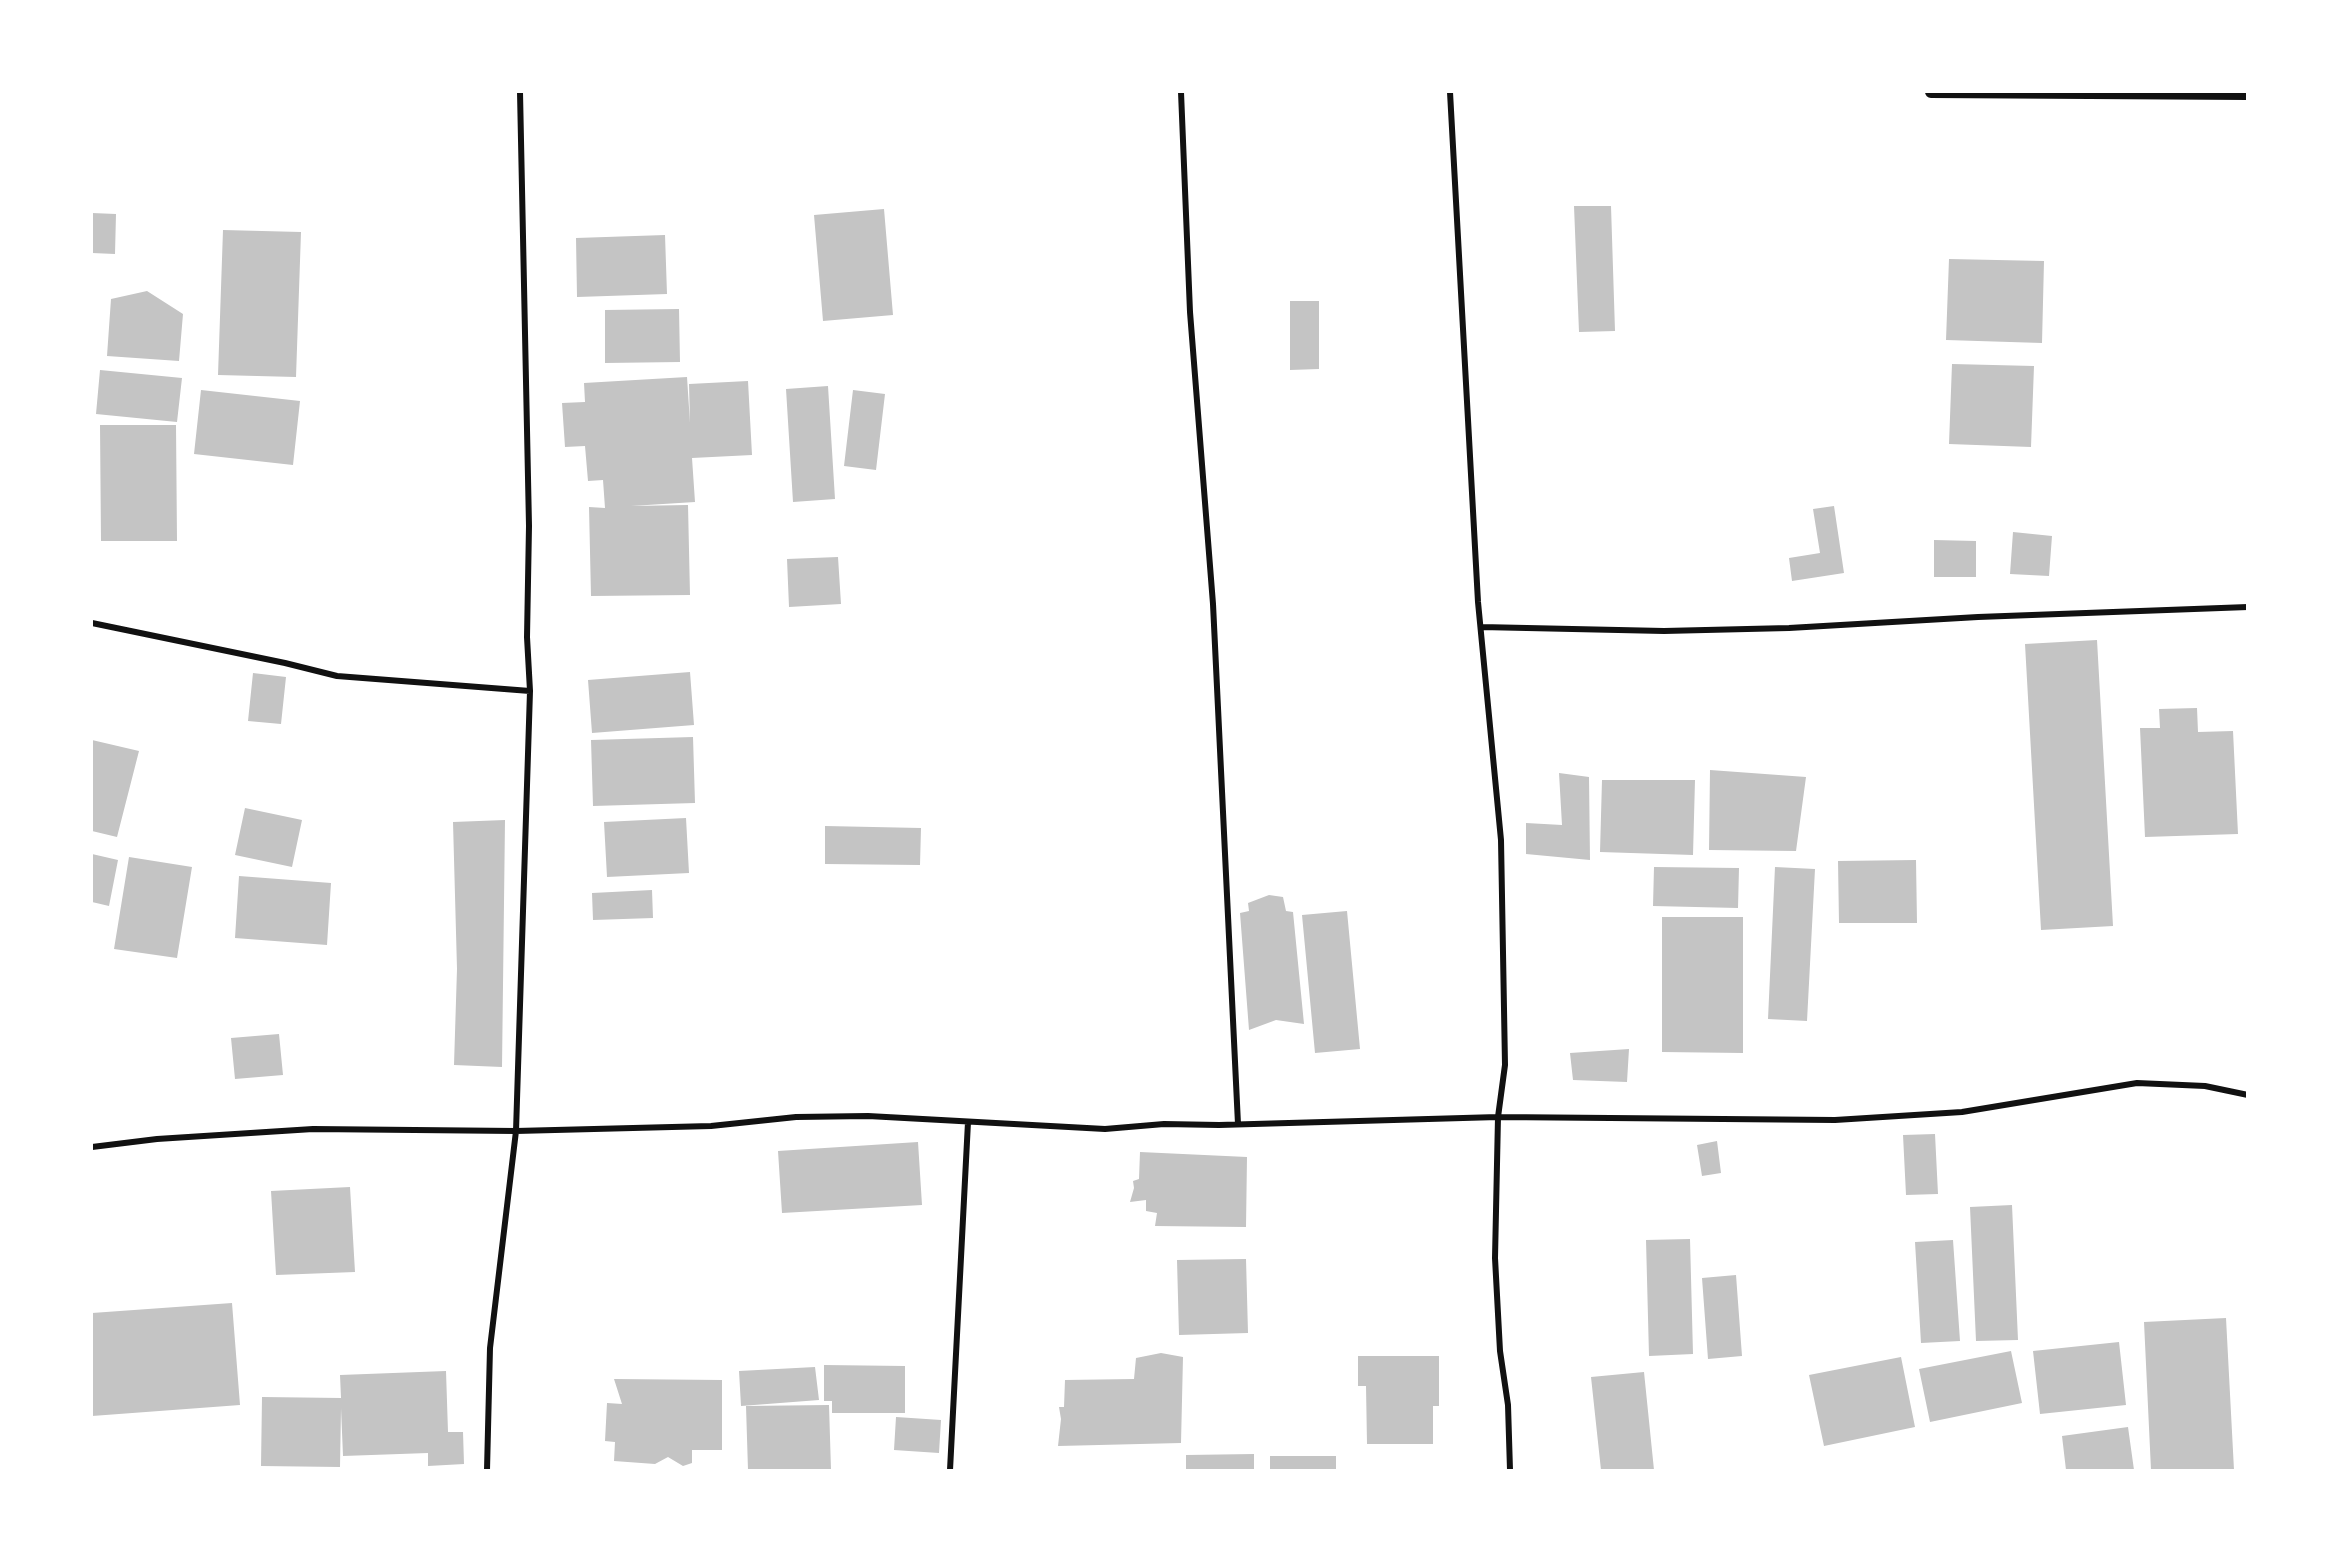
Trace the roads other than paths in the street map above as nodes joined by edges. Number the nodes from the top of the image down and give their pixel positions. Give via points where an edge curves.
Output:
1 (520, 92) edge
2 (1181, 92) edge
3 (1450, 92) edge
4 (1931, 92) edge
5 (2247, 94) edge
6 (2247, 607) edge
7 (92, 623) edge
8 (1481, 627) junction
9 (530, 691) junction
10 (2247, 1095) edge
11 (1498, 1117) junction
12 (968, 1122) junction
13 (1238, 1124) junction
14 (516, 1131) junction
15 (92, 1147) edge
16 (487, 1470) edge
17 (950, 1470) edge
18 (1510, 1470) edge

1 - 9 street via 529,526 526,637
2 - 13 street via 1190,312 1213,604
3 - 8 street
4 - 5 main road
6 - 8 street via 1754,629
7 - 9 street via 337,676
8 - 11 street via 1501,840 1505,1065
9 - 14 street
10 - 11 street via 2205,1086 2137,1083 1962,1112 1901,1117
11 - 13 street
11 - 18 street via 1495,1258
12 - 13 street via 1105,1129
12 - 14 street via 868,1116 796,1117 711,1126
12 - 17 street
14 - 15 street via 313,1129 157,1138
14 - 16 street via 490,1348

